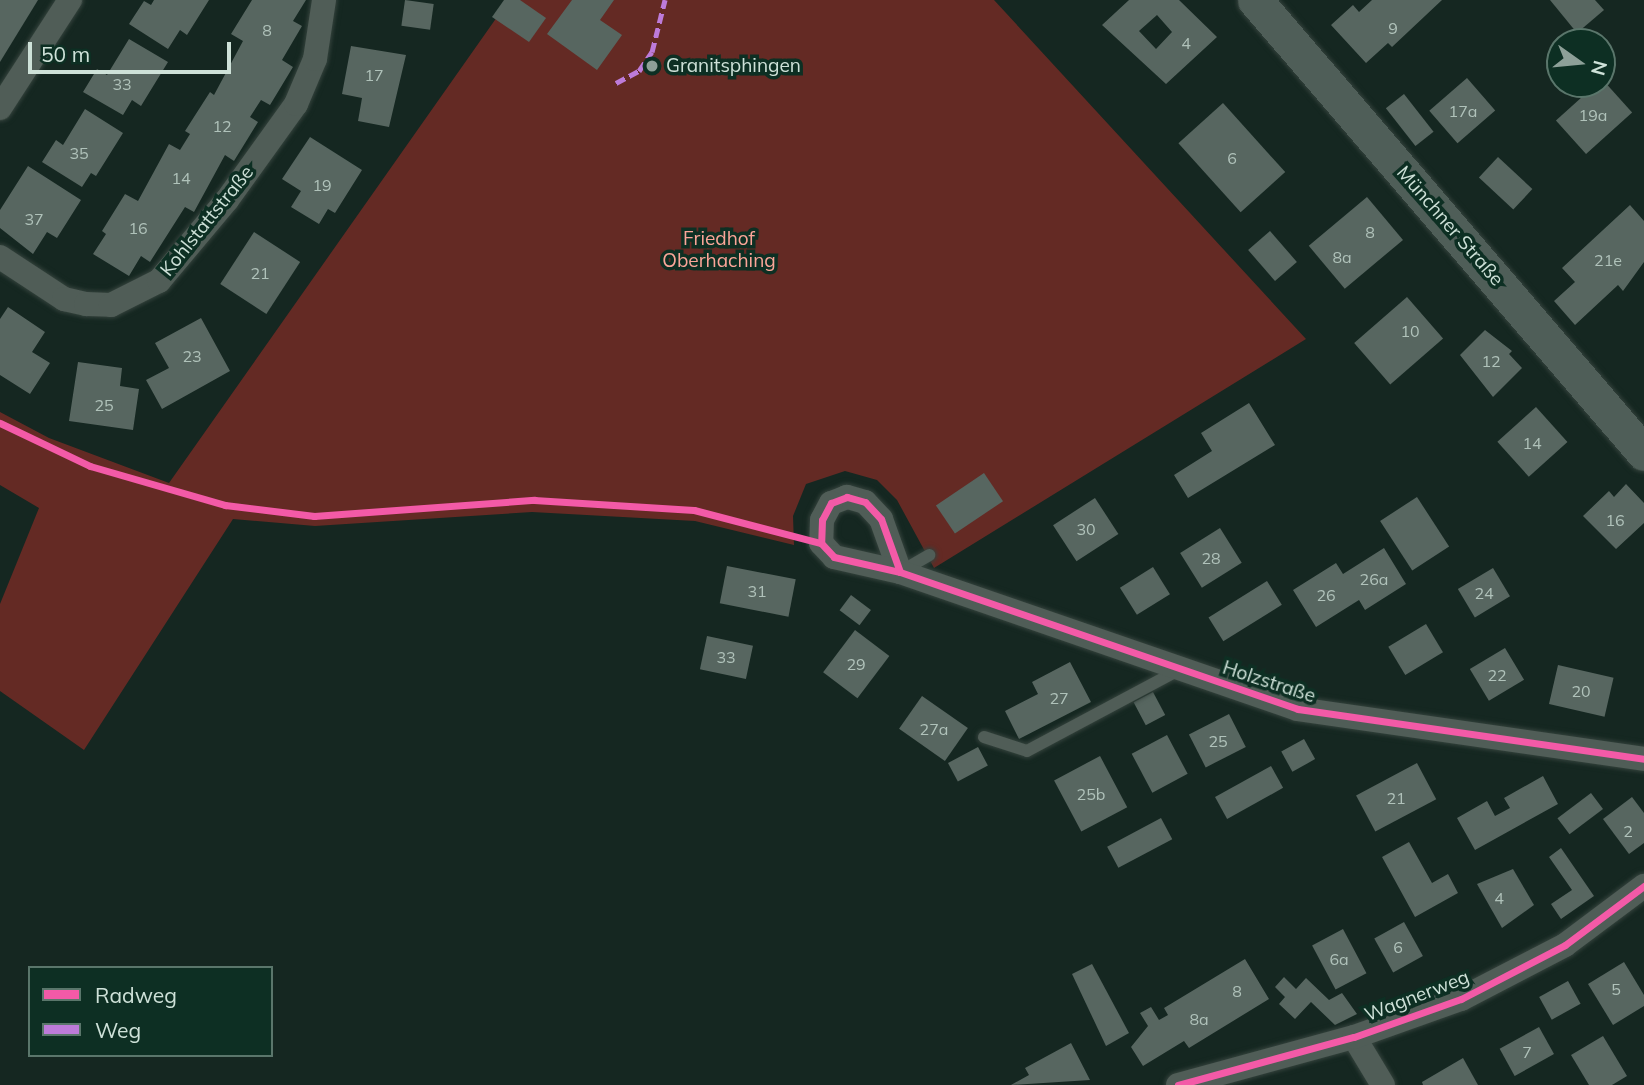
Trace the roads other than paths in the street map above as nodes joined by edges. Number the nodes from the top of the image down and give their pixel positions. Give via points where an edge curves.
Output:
1 (71, 0) edge
2 (324, 0) edge
3 (1255, 0) edge
4 (0, 108) edge
5 (0, 257) edge
6 (1644, 453) edge
7 (929, 555) dead end
8 (900, 572) joint
9 (1181, 669) junction
10 (984, 737) dead end
11 (1644, 759) edge
12 (1644, 886) edge
13 (1354, 1037) junction
14 (1178, 1085) edge
15 (1383, 1085) edge

1 - 4 street
2 - 5 street, Kohlstattstraße via 314,59 296,104 227,200 159,281 111,305 86,304 64,299
3 - 6 main road, Münchner Straße
7 - 8 lane
8 - 9 street, Holzstraße
9 - 10 lane via 1027,751
9 - 11 street, Holzstraße via 1342,719
12 - 13 street, Wagnerweg via 1566,945 1496,981
13 - 14 street, Wagnerweg
13 - 15 street

